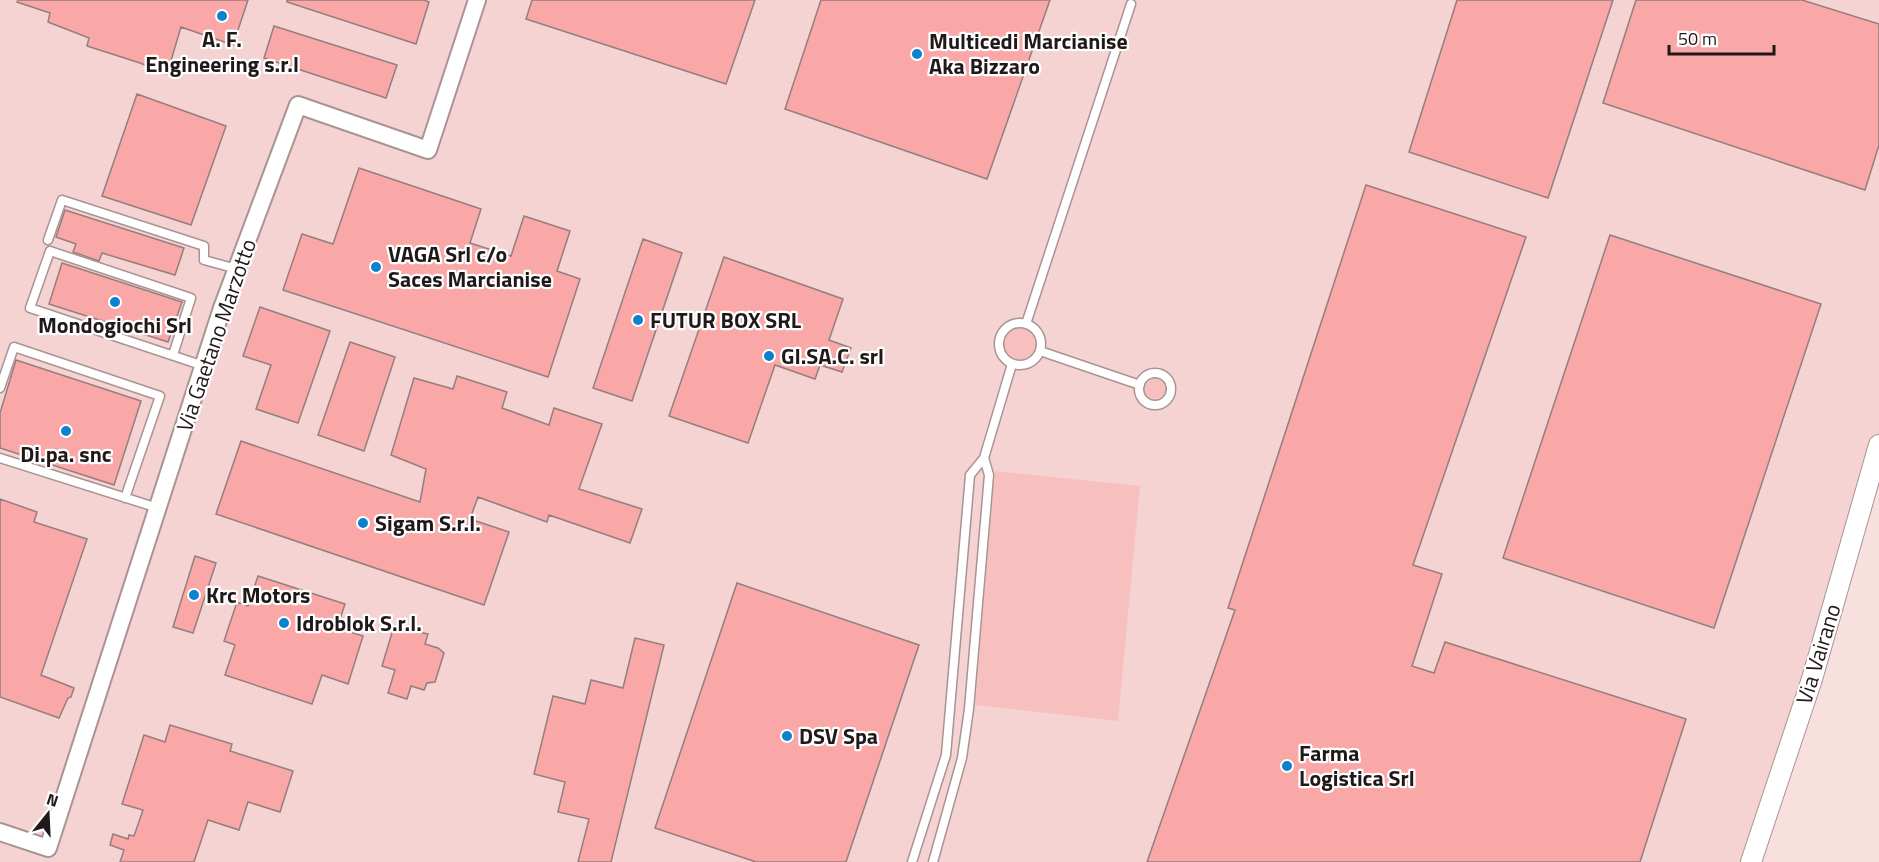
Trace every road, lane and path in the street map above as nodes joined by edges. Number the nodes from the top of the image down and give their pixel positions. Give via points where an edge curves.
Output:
1 (477, 0) edge
2 (1131, 4) dead end
3 (48, 240) dead end
4 (237, 269) junction
5 (1026, 324) junction
6 (1040, 351) junction
7 (173, 355) junction
8 (1012, 364) junction
9 (204, 366) junction
10 (1140, 386) dead end
11 (0, 388) edge
12 (1879, 445) edge
13 (0, 458) edge
14 (984, 458) junction
15 (125, 498) junction
16 (158, 508) junction
17 (0, 832) edge
18 (912, 862) edge
19 (933, 862) edge
20 (1751, 862) edge

1 - 4 street, Via Gaetano Marzotto via 428,150 298,105
2 - 5 lane
3 - 4 lane via 62,200 204,246 204,260
4 - 9 street, Via Gaetano Marzotto
5 - 6 lane via 1037,332
5 - 8 lane via 1007,328 1000,340 1002,354
6 - 8 lane via 1027,364
6 - 10 lane
7 - 7 lane via 30,308 50,252 191,298
7 - 9 lane
8 - 14 lane
9 - 16 street, Via Gaetano Marzotto
11 - 15 lane via 14,347 160,396
12 - 20 street, Via Vairano via 1812,679
13 - 15 lane
14 - 18 lane via 970,475 946,755
14 - 19 lane via 989,475 969,709 962,758
15 - 16 lane
16 - 17 street, Via Gaetano Marzotto via 48,848

